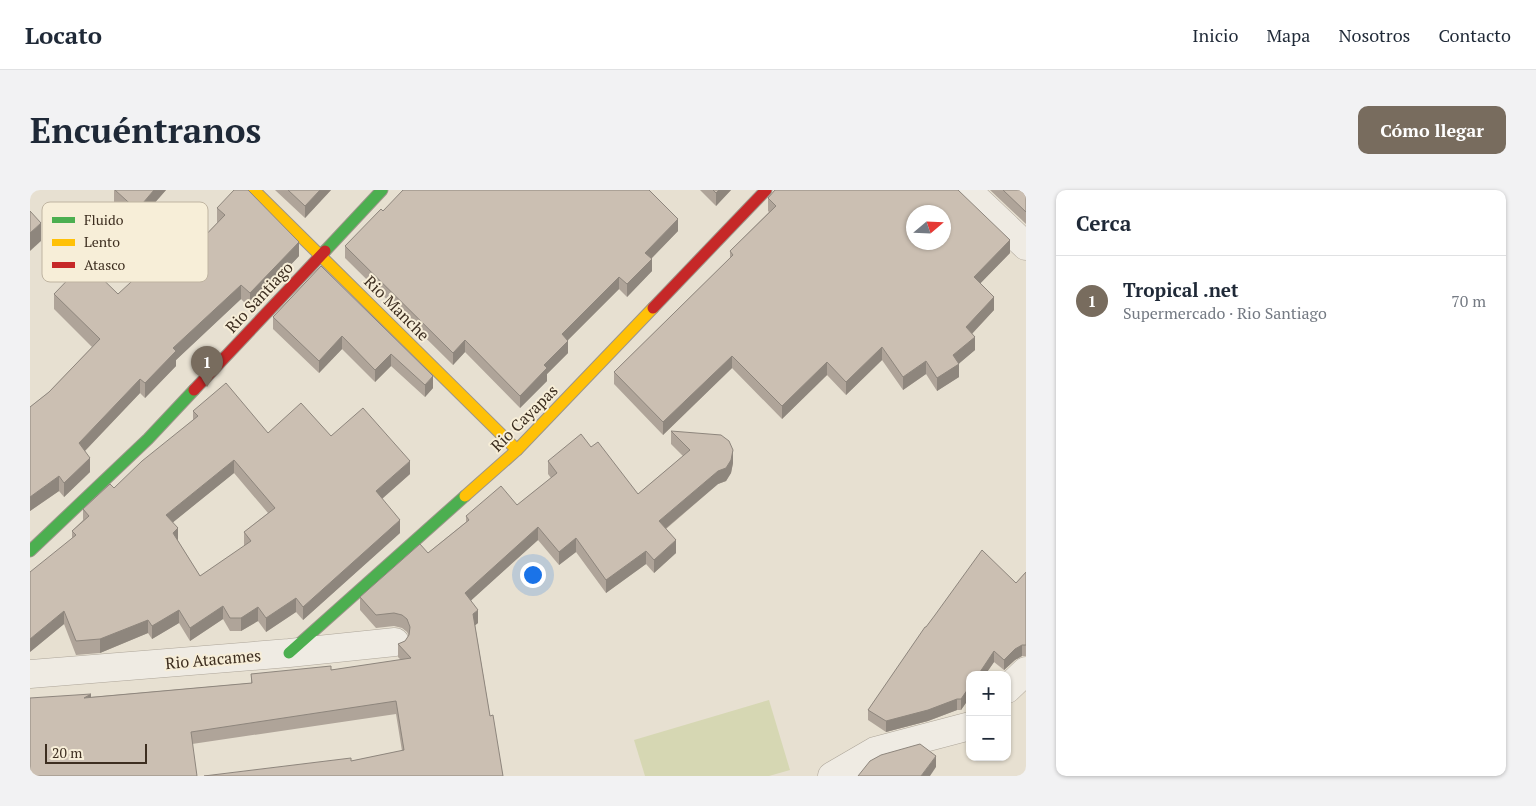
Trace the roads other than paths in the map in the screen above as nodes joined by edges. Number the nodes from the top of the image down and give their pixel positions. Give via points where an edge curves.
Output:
1 (254, 190) edge
2 (382, 190) edge
3 (766, 190) edge
4 (967, 190) edge
5 (1026, 246) edge
6 (321, 255) junction
7 (517, 450) junction
8 (30, 551) edge
9 (396, 642) dead end
10 (289, 653) junction
11 (1026, 670) edge
12 (30, 674) edge
13 (1011, 685) edge
14 (966, 727) edge
15 (832, 776) edge

1 - 6 street, Rio Manche
2 - 6 street, Rio Santiago
3 - 7 street, Rio Cayapas
4 - 5 street
6 - 7 street, Rio Manche
6 - 8 street, Rio Santiago via 148,439
7 - 10 street, Rio Cayapas
9 - 10 street, Rio Atacames
10 - 12 street, Rio Atacames
11 - 13 street
14 - 15 street via 875,751

